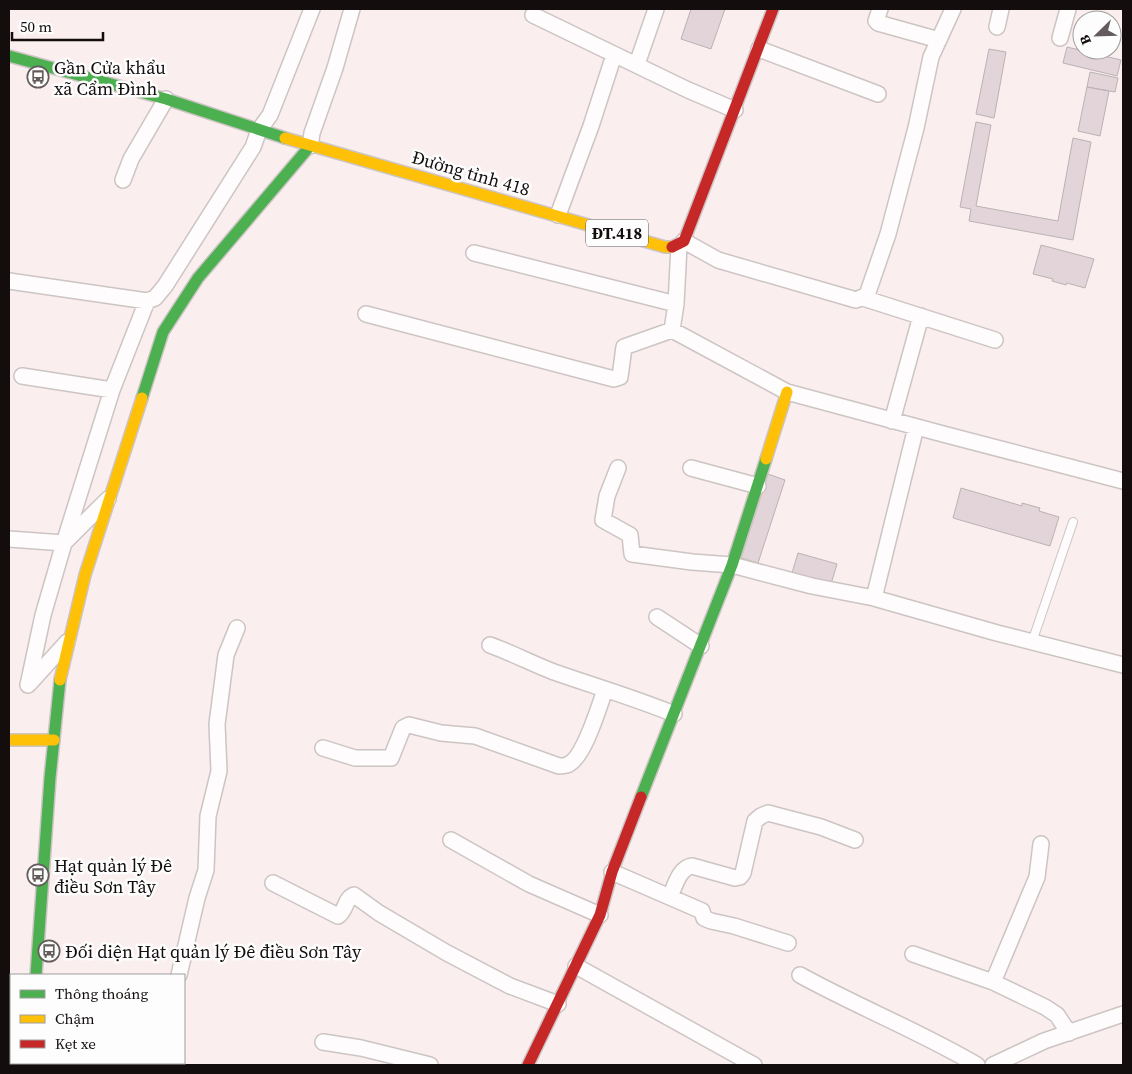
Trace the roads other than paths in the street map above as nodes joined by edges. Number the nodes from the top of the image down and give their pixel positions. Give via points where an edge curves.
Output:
1 (312, 9) edge
2 (352, 9) edge
3 (656, 9) edge
4 (773, 9) edge
5 (880, 9) edge
6 (953, 9) edge
7 (1000, 9) edge
8 (1068, 9) edge
9 (533, 15) dead end
10 (997, 28) dead end
11 (1060, 38) dead end
12 (939, 40) junction
13 (758, 49) junction
14 (614, 55) junction
15 (9, 56) edge
16 (636, 64) junction
17 (878, 94) dead end
18 (166, 99) junction
19 (735, 110) junction
20 (259, 130) junction
21 (310, 146) junction
22 (123, 180) dead end
23 (558, 215) junction
24 (681, 243) junction
25 (474, 253) dead end
26 (9, 281) edge
27 (863, 298) junction
28 (147, 301) junction
29 (676, 304) junction
30 (366, 314) dead end
31 (921, 316) junction
32 (672, 330) junction
33 (995, 340) dead end
34 (22, 376) dead end
35 (112, 390) junction
36 (787, 392) junction
37 (892, 421) junction
38 (916, 427) junction
39 (618, 468) dead end
40 (692, 468) dead end
41 (1123, 481) edge
42 (758, 486) junction
43 (111, 496) junction
44 (1072, 522) dead end
45 (9, 539) edge
46 (64, 544) junction
47 (732, 565) junction
48 (874, 598) junction
49 (657, 617) dead end
50 (237, 628) dead end
51 (69, 641) junction
52 (1032, 642) junction
53 (490, 645) dead end
54 (701, 646) junction
55 (1123, 665) edge
56 (605, 690) junction
57 (674, 714) junction
58 (9, 740) edge
59 (54, 740) junction
60 (323, 748) dead end
61 (451, 840) dead end
62 (855, 840) dead end
63 (1041, 844) dead end
64 (612, 872) junction
65 (273, 883) dead end
66 (670, 897) junction
67 (600, 915) junction
68 (788, 943) dead end
69 (913, 954) dead end
70 (576, 966) junction
71 (36, 974) edge
72 (179, 974) edge
73 (800, 975) dead end
74 (993, 982) junction
75 (558, 1004) junction
76 (1123, 1014) edge
77 (1069, 1033) junction
78 (323, 1042) dead end
79 (430, 1065) edge
80 (528, 1065) edge
81 (754, 1065) edge
82 (977, 1065) edge
83 (993, 1065) edge

1 - 20 street via 270,115
2 - 21 street
3 - 16 street
4 - 13 main road
5 - 12 street via 878,23
6 - 12 street
7 - 10 street
8 - 11 street
9 - 14 street
12 - 27 street via 931,57 888,234 869,292
13 - 17 street
13 - 19 main road
14 - 16 street
14 - 23 street
15 - 18 main road, Đường tỉnh 418 / ĐT.418
16 - 19 street
18 - 20 main road, Đường tỉnh 418 / ĐT.418
18 - 22 street via 131,159
19 - 24 main road
20 - 21 main road, Đường tỉnh 418 / ĐT.418
20 - 28 street via 246,159 165,286 155,298
21 - 23 main road, Đường tỉnh 418 / ĐT.418
21 - 43 main road via 198,278 163,332
23 - 24 main road, Đường tỉnh 418 / ĐT.418 via 665,247 673,248
24 - 27 street via 718,260 856,300
24 - 29 street
25 - 29 street
26 - 28 street
27 - 31 street
28 - 35 street
29 - 32 street
30 - 32 street via 614,380 620,377 624,347
31 - 33 street
31 - 37 street
32 - 36 street
34 - 35 street
35 - 46 street
36 - 37 street
36 - 42 main road
37 - 38 street
38 - 41 street
38 - 48 street
39 - 47 street via 605,501 603,520 630,535 632,554
40 - 42 street
42 - 47 main road
43 - 46 street
43 - 51 main road via 85,575
44 - 52 lane
45 - 46 street
46 - 51 street via 28,685
47 - 48 street
47 - 54 main road
48 - 52 street
49 - 54 street
50 - 72 street via 226,655 217,724 219,771 208,816 206,870
51 - 59 main road via 60,676
52 - 55 street
53 - 56 street
54 - 57 main road
56 - 57 street
56 - 60 street via 590,734 574,760 567,765 559,766 475,736 441,733 409,725 403,728 391,758 355,758
57 - 64 main road
58 - 59 main road
59 - 71 main road
61 - 67 street via 529,884
62 - 66 street via 768,813 755,821 740,877 687,867
63 - 74 street via 1037,877
64 - 66 street
64 - 67 main road
65 - 75 street via 338,916 349,897 354,895 447,953 510,986
66 - 68 street via 702,911 704,918 711,921
67 - 70 main road
69 - 74 street
70 - 75 main road
70 - 81 street
73 - 82 street
74 - 77 street via 1057,1015
75 - 80 main road
76 - 77 street
77 - 83 street
78 - 79 street

